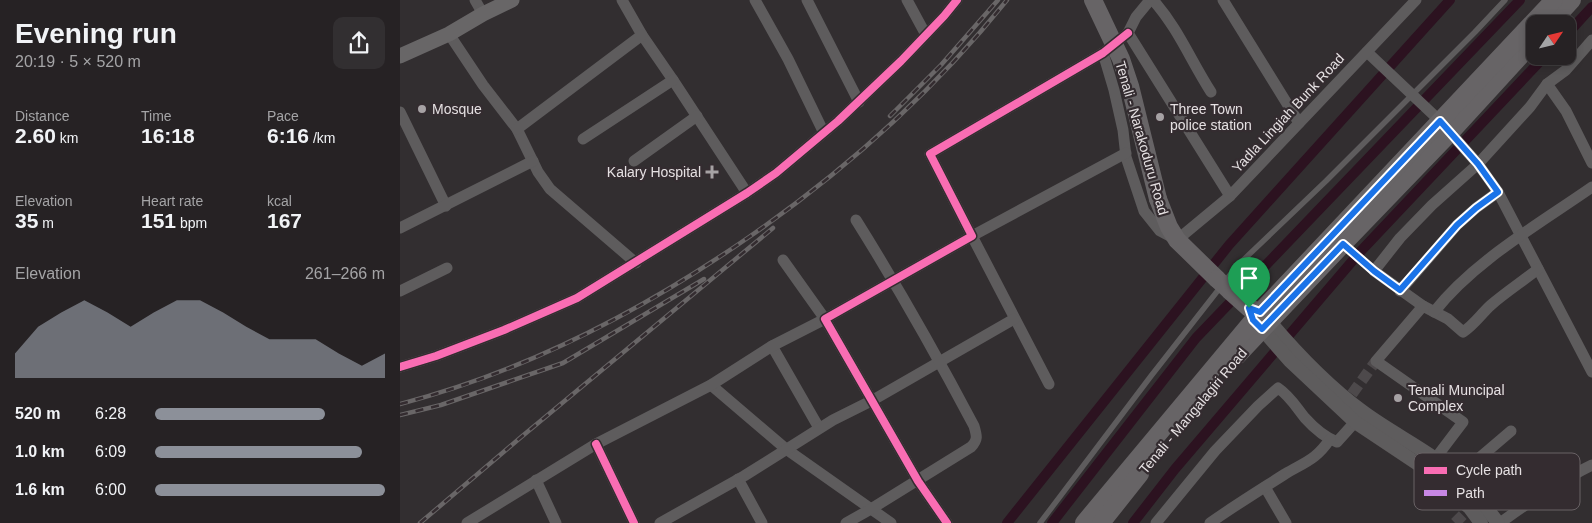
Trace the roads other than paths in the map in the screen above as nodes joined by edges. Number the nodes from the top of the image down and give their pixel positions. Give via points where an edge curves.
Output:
1 (475, 0) edge
2 (512, 0) edge
3 (622, 0) edge
4 (755, 0) edge
5 (807, 0) edge
6 (907, 0) edge
7 (957, 0) edge
8 (1093, 0) edge
9 (1151, 0) edge
10 (1223, 0) edge
11 (1505, 0) edge
12 (1554, 0) edge
13 (1572, 0) edge
14 (1411, 2) edge
15 (483, 14) junction
16 (1558, 15) edge
17 (1128, 33) junction
18 (449, 34) junction
19 (926, 34) junction
20 (642, 35) junction
21 (1592, 40) edge
22 (1526, 49) edge
23 (1367, 52) junction
24 (1103, 53) junction
25 (400, 56) edge
26 (673, 80) junction
27 (1547, 84) junction
28 (1211, 92) dead end
29 (1415, 98) junction
30 (859, 102) junction
31 (400, 112) edge
32 (697, 116) junction
33 (1299, 123) junction
34 (1445, 127) junction
35 (517, 129) junction
36 (824, 134) junction
37 (583, 139) dead end
38 (1126, 153) junction
39 (634, 160) dead end
40 (533, 161) junction
41 (1475, 161) junction
42 (1592, 164) edge
43 (1592, 187) edge
44 (1498, 192) junction
45 (747, 193) junction
46 (1230, 196) junction
47 (446, 206) junction
48 (856, 220) dead end
49 (400, 228) edge
50 (972, 236) junction
51 (1522, 236) junction
52 (1182, 244) junction
53 (1347, 247) junction
54 (783, 260) dead end
55 (636, 262) junction
56 (448, 268) dead end
57 (1372, 269) junction
58 (1538, 269) junction
59 (894, 280) junction
60 (1400, 290) junction
61 (400, 291) edge
62 (1423, 306) junction
63 (1434, 312) junction
64 (825, 319) junction
65 (1014, 319) junction
66 (1263, 323) junction
67 (772, 346) junction
68 (940, 362) junction
69 (400, 367) edge
70 (1592, 372) edge
71 (1049, 384) dead end
72 (711, 385) junction
73 (1203, 388) junction
74 (873, 400) junction
75 (1346, 401) junction
76 (1355, 422) junction
77 (819, 428) junction
78 (1511, 431) dead end
79 (1330, 439) junction
80 (596, 444) junction
81 (786, 449) junction
82 (1425, 453) edge
83 (1439, 453) edge
84 (1485, 453) edge
85 (1414, 461) edge
86 (1592, 466) edge
87 (1580, 471) edge
88 (738, 479) junction
89 (536, 480) junction
90 (918, 481) junction
91 (1265, 488) junction
92 (871, 510) junction
93 (1477, 510) edge
94 (1483, 510) edge
95 (1518, 510) edge
96 (467, 523) edge
97 (556, 523) edge
98 (634, 523) edge
99 (660, 523) edge
100 (762, 523) edge
101 (846, 523) edge
102 (891, 523) edge
103 (947, 523) edge
104 (1040, 523) edge
105 (1084, 523) edge
106 (1101, 523) edge
107 (1156, 523) edge
108 (1210, 523) edge
109 (1286, 523) edge
110 (1481, 523) edge
111 (1499, 523) edge

1 - 15 street
2 - 15 main road
3 - 20 street
4 - 36 street
5 - 30 street
6 - 19 street
7 - 19 street
8 - 52 main road, Tenali - Narakoduru Road, bridge via 1130,86 1158,199 1169,227
9 - 17 street via 1136,17
9 - 28 street via 1172,23
10 - 33 street
11 - 29 lane
12 - 34 main road
13 - 16 main road
14 - 23 street, Yadla Lingiah Bunk Road
15 - 18 main road
17 - 24 street
17 - 46 street
18 - 25 main road
18 - 35 street
19 - 30 street
20 - 26 street
20 - 35 street
21 - 27 street via 1566,70
22 - 34 main road
23 - 29 street
23 - 33 street, Yadla Lingiah Bunk Road
24 - 38 street
24 - 50 street via 930,154
26 - 32 street
26 - 37 street
27 - 41 street via 1530,107
27 - 42 street via 1566,111
29 - 34 street
29 - 104 lane via 1237,266
30 - 36 street
31 - 47 street
32 - 39 street
32 - 45 street
33 - 46 street, Yadla Lingiah Bunk Road
34 - 41 street
34 - 53 main road
34 - 66 main road
35 - 40 street
36 - 45 street
38 - 50 street
38 - 52 street via 1144,210 1160,231
40 - 47 street
40 - 55 street via 550,190
41 - 44 street
41 - 57 street
43 - 51 street
44 - 51 street
44 - 60 street via 1457,225
45 - 55 street
46 - 52 street, Yadla Lingiah Bunk Road
47 - 49 street
48 - 59 street
50 - 59 street
50 - 65 street
51 - 58 street
51 - 63 street via 1462,281
52 - 66 main road, Tenali - Narakoduru Road, bridge
53 - 57 street
53 - 66 main road
54 - 64 street
55 - 69 street via 577,298 453,350
56 - 61 street
57 - 60 street
58 - 63 street via 1462,332
58 - 70 street
59 - 64 street
59 - 68 street
60 - 62 street
62 - 63 street
62 - 83 street via 1376,361 1463,422
64 - 67 street
64 - 74 street
65 - 68 street
65 - 71 street
66 - 73 main road
66 - 75 street via 1293,356
67 - 72 street
67 - 77 street
68 - 74 street
68 - 90 street via 974,426 976,442
72 - 80 street
72 - 81 street
73 - 105 main road
73 - 106 main road, Tenali - Mangalagiri Road
74 - 77 street
74 - 90 street
75 - 76 street
75 - 82 street
76 - 79 street via 1337,442
76 - 85 street
77 - 81 street
78 - 84 street
79 - 91 street via 1313,459
79 - 107 street via 1319,432 1278,388 1215,451
80 - 89 street
80 - 98 street
81 - 88 street
81 - 92 street
86 - 87 street
88 - 99 street
88 - 100 street
89 - 96 street
89 - 97 street
90 - 92 street
90 - 103 street
91 - 108 street
91 - 109 street
92 - 101 street
92 - 102 street
93 - 110 street
94 - 111 street
95 - 111 street

